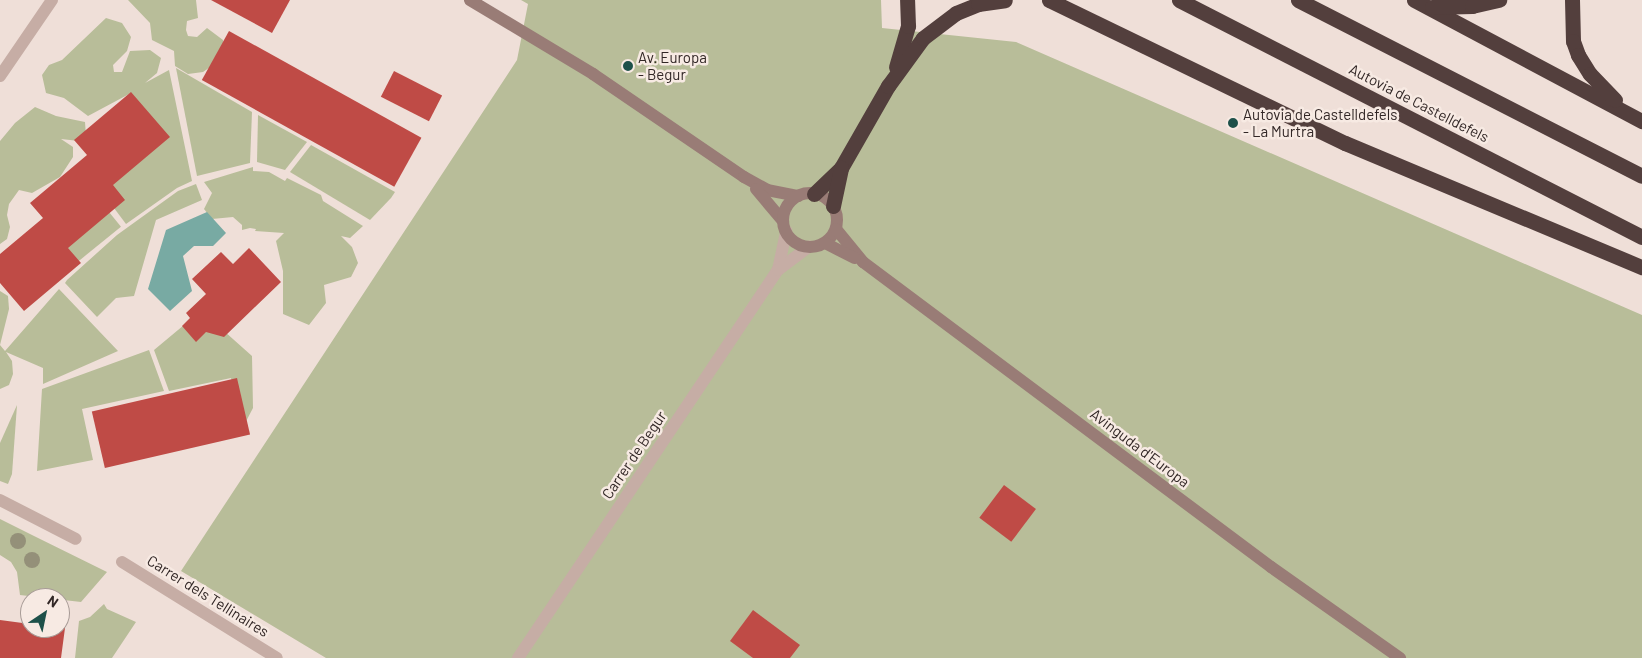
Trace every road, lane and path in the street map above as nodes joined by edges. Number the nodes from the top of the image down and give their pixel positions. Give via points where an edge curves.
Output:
1 (52, 0) edge
2 (470, 0) edge
3 (907, 0) edge
4 (1005, 0) edge
5 (1049, 0) edge
6 (1179, 0) edge
7 (1298, 0) edge
8 (1499, 0) edge
9 (1572, 0) edge
10 (1421, 3) edge
11 (0, 76) edge
12 (888, 86) junction
13 (1639, 119) edge
14 (842, 168) junction
15 (1642, 176) edge
16 (744, 177) junction
17 (814, 194) junction
18 (798, 196) junction
19 (833, 206) junction
20 (784, 226) junction
21 (836, 229) junction
22 (1642, 237) edge
23 (825, 243) junction
24 (809, 248) junction
25 (863, 262) junction
26 (1642, 267) edge
27 (778, 270) junction
28 (0, 500) edge
29 (76, 539) dead end
30 (122, 562) dead end
31 (277, 658) edge
32 (518, 658) edge
33 (1400, 658) edge

1 - 11 street
2 - 16 street via 593,74
3 - 12 highway via 908,26
4 - 12 highway via 978,4 941,24 923,38
5 - 26 highway via 1345,143
6 - 22 highway, Autovia de Castelldefels
7 - 15 highway
8 - 10 highway via 1472,6
9 - 13 highway via 1573,41 1578,55 1606,92
10 - 13 highway
12 - 14 highway
14 - 17 highway
14 - 19 highway
16 - 18 street via 767,190
16 - 20 street
17 - 18 street
17 - 19 street via 824,197
18 - 20 street via 788,206
19 - 21 street
20 - 24 street via 795,243
20 - 27 street, Carrer de Begur
21 - 23 street
21 - 25 street, Avinguda d'Europa
23 - 24 street
23 - 25 street, Avinguda d'Europa
24 - 27 street, Carrer de Begur
25 - 33 street, Avinguda d'Europa via 1271,567
27 - 32 street, Carrer de Begur
28 - 29 street
30 - 31 street, Carrer dels Tellinaires

